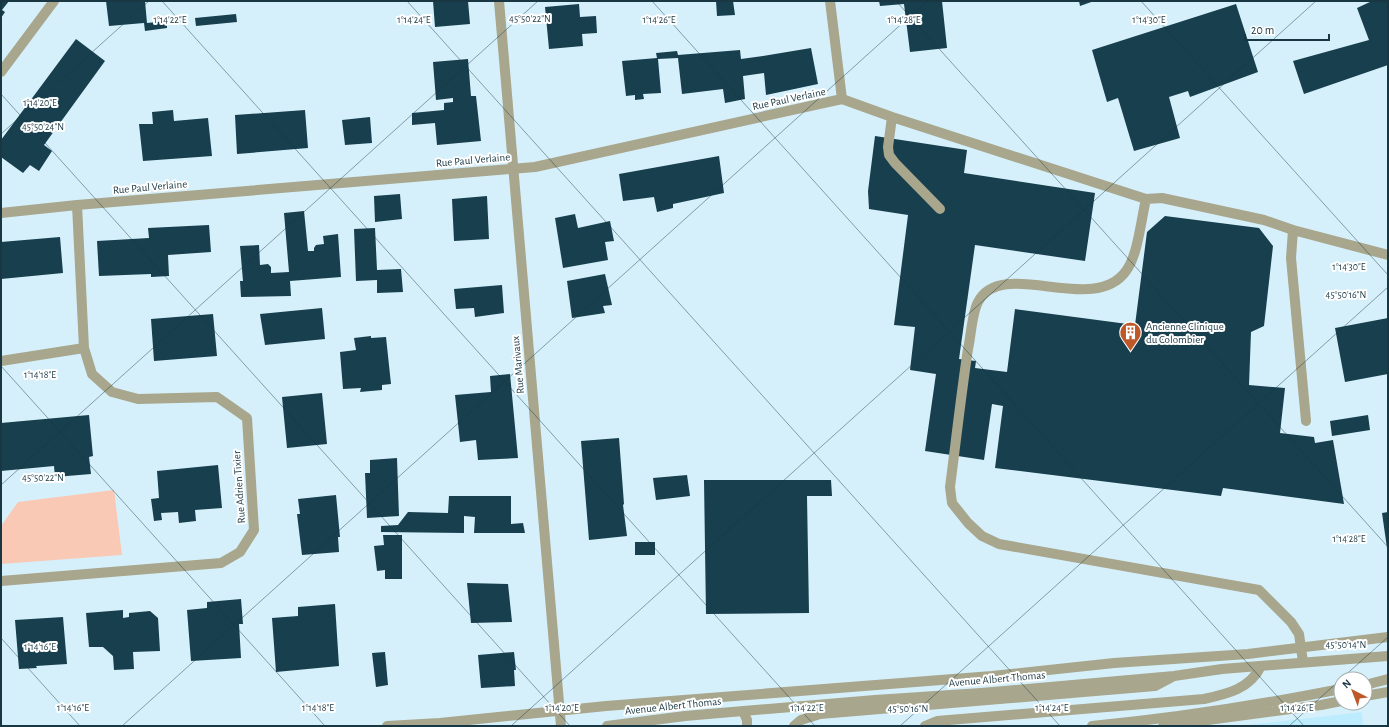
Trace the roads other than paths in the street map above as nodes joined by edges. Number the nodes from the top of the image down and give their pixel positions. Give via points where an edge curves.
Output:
1 (54, 1) edge
2 (499, 1) edge
3 (830, 1) edge
4 (1, 72) edge
5 (842, 99) junction
6 (892, 117) junction
7 (512, 168) junction
8 (1146, 199) junction
9 (77, 205) junction
10 (940, 209) dead end
11 (1, 213) edge
12 (1293, 230) junction
13 (1388, 255) edge
14 (84, 348) junction
15 (1, 361) edge
16 (1306, 421) dead end
17 (1, 581) edge
18 (1388, 636) edge
19 (1300, 648) junction
20 (1388, 656) edge
21 (1303, 662) junction
22 (1261, 666) junction
23 (1174, 676) junction
24 (1388, 679) edge
25 (1373, 682) edge
26 (1333, 691) edge
27 (1388, 692) edge
28 (1373, 695) edge
29 (1333, 702) edge
30 (560, 711) junction
31 (743, 711) junction
32 (387, 726) edge
33 (561, 726) edge
34 (607, 726) edge
35 (746, 726) edge
36 (794, 726) edge
37 (925, 726) edge
38 (1092, 726) edge
39 (1163, 726) edge

1 - 4 street
2 - 7 street, Rue Marivaux
3 - 5 street, Rue Paul Verlaine
5 - 6 street
5 - 7 street, Rue Paul Verlaine via 535,167
6 - 8 street
6 - 10 street via 889,155
7 - 9 street, Rue Paul Verlaine
7 - 30 street, Rue Marivaux
8 - 12 street via 1162,198 1264,220
8 - 19 street via 1134,258 1125,272 1111,285 1075,289 1010,283 997,285 985,293 978,302 972,324 950,487 952,503 982,536 999,544 1259,590 1292,622 1299,634
9 - 11 street, Rue Paul Verlaine
9 - 14 street, Rue Adrien Tixier
12 - 13 street
12 - 16 street via 1291,258
14 - 15 street
14 - 17 street, Rue Adrien Tixier via 92,374 112,392 138,399 217,397 246,418 254,530 240,552 221,563
18 - 19 street
19 - 21 street
19 - 30 street
20 - 21 street, Avenue Albert Thomas
21 - 22 street, Avenue Albert Thomas
22 - 23 street, Avenue Albert Thomas
22 - 37 street via 1256,675 1237,690 1204,699 937,721
23 - 31 street, Avenue Albert Thomas via 981,694
23 - 36 street via 1155,686 820,714 801,720
24 - 25 street
26 - 38 street via 1270,703
27 - 28 street
29 - 39 street
30 - 32 street
30 - 33 street, Rue Marivaux
31 - 34 street, Avenue Albert Thomas
31 - 35 street via 747,720

